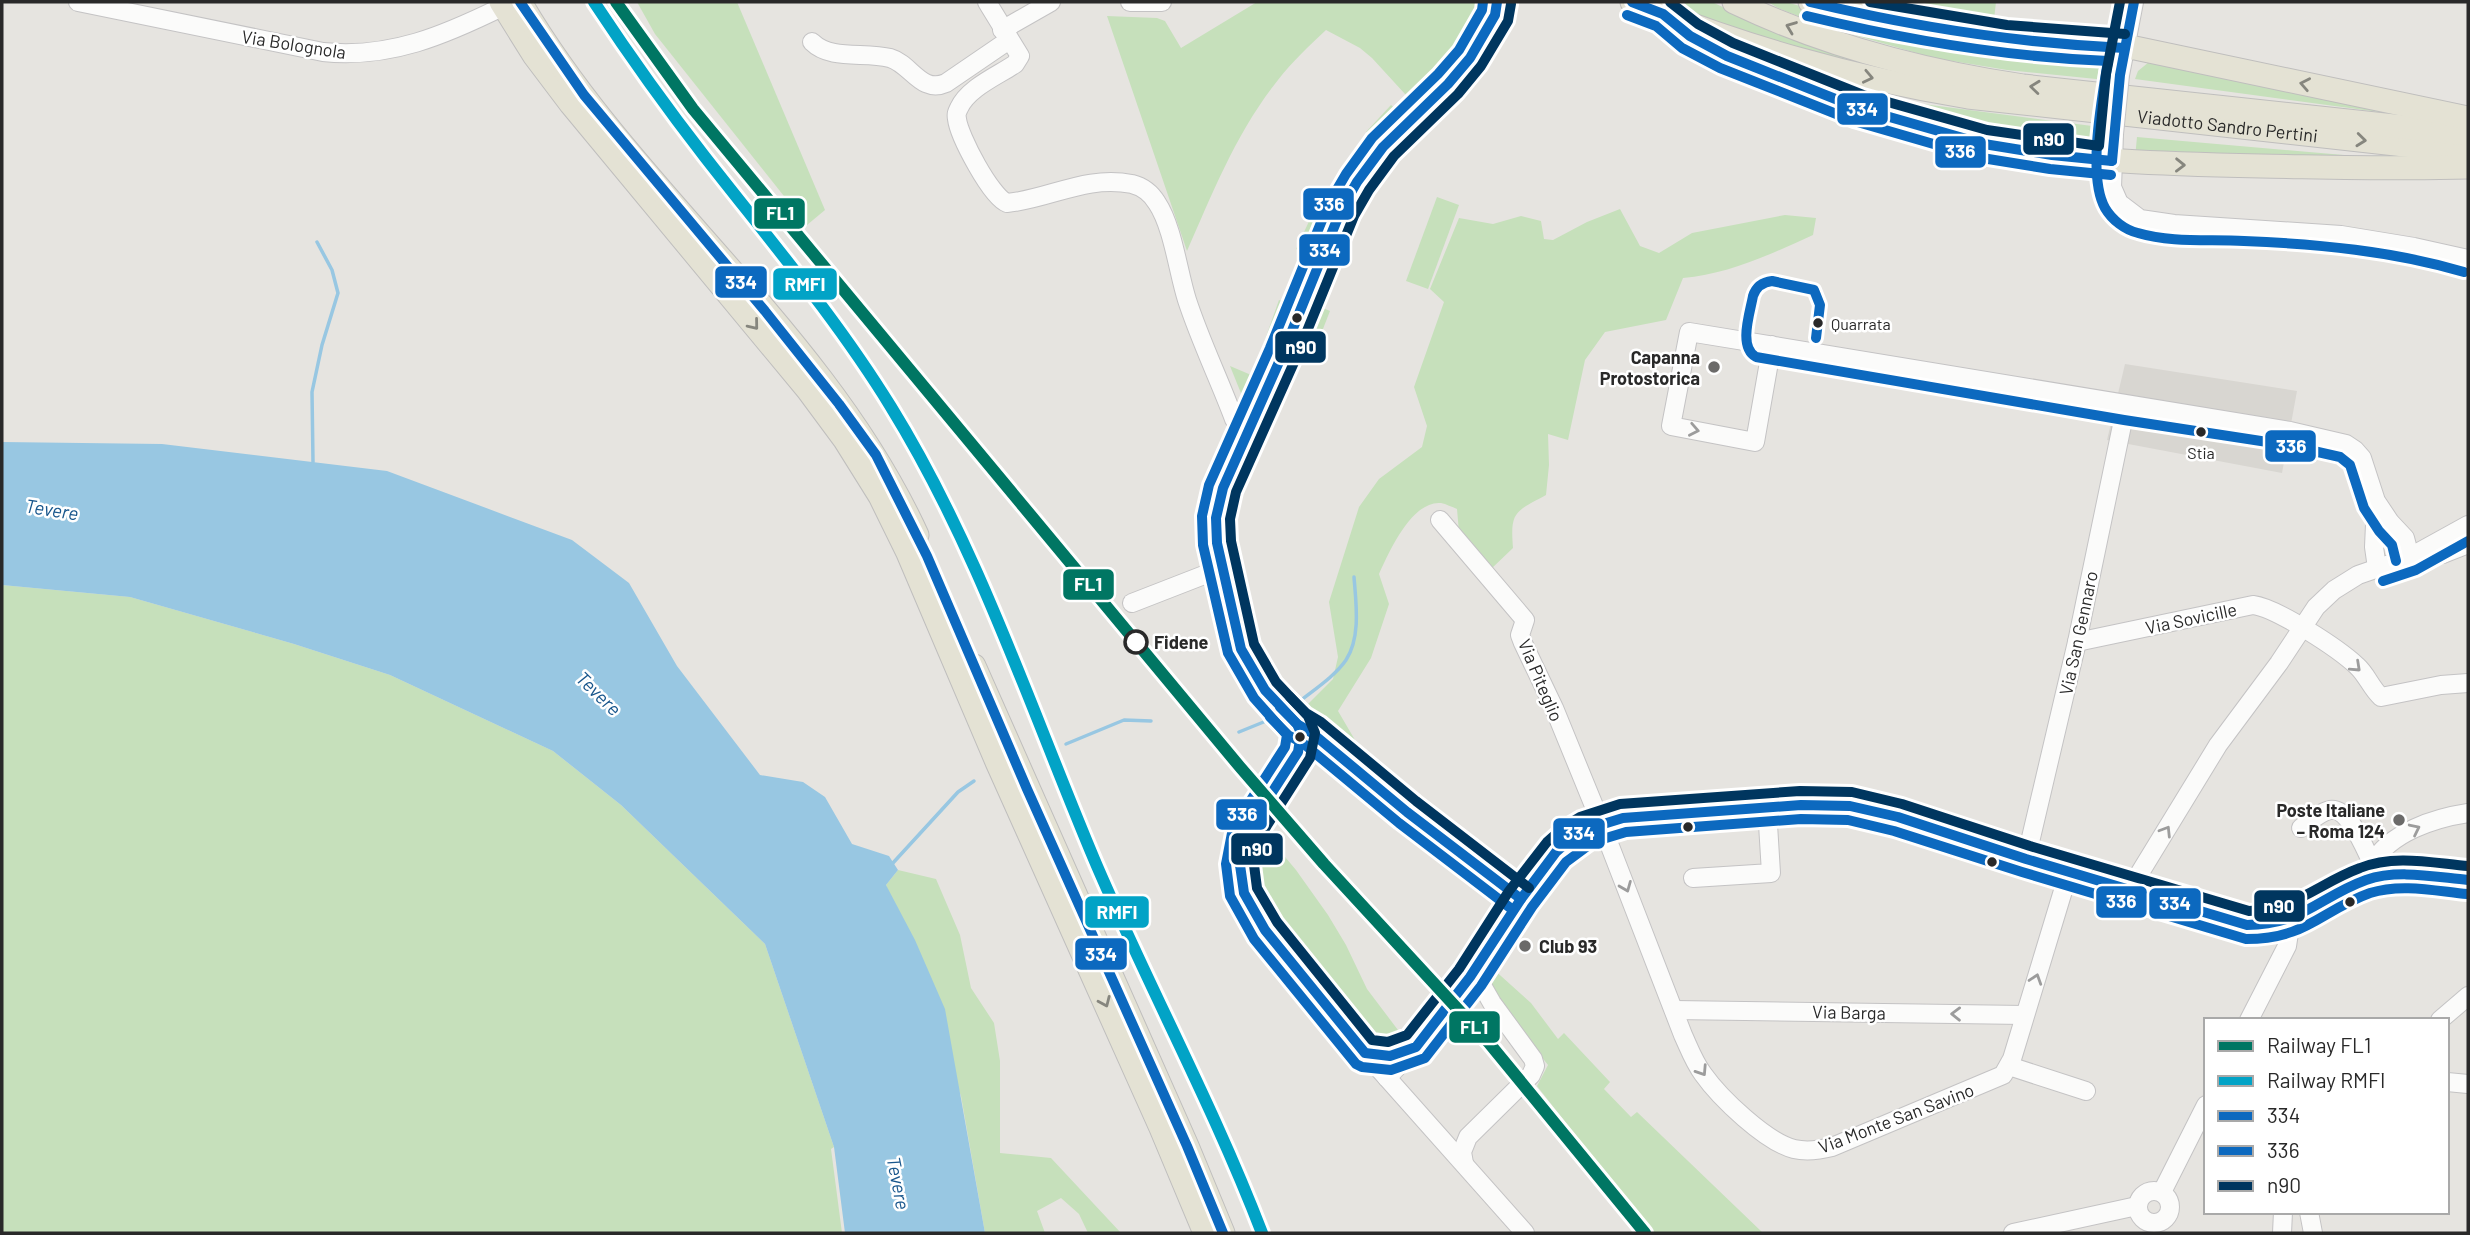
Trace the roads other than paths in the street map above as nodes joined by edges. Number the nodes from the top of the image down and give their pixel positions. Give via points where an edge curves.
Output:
1 (78, 2) edge
2 (986, 2) edge
3 (1051, 2) edge
4 (1130, 2) edge
5 (1162, 2) edge
6 (1632, 2) edge
7 (1734, 2) edge
8 (1810, 2) edge
9 (2134, 2) edge
10 (508, 3) edge
11 (1499, 6) edge
12 (1662, 14) junction
13 (1006, 35) junction
14 (812, 42) dead end
15 (2124, 48) junction
16 (2468, 118) edge
17 (2468, 134) edge
18 (2468, 152) edge
19 (2112, 161) junction
20 (2468, 167) edge
21 (2441, 252) junction
22 (2468, 259) edge
23 (2468, 268) edge
24 (1766, 344) junction
25 (2126, 406) junction
26 (1248, 432) junction
27 (2376, 501) junction
28 (1440, 520) dead end
29 (2468, 524) edge
30 (2468, 544) edge
31 (2410, 557) junction
32 (1223, 568) junction
33 (2377, 568) junction
34 (1132, 603) dead end
35 (2301, 627) junction
36 (2077, 642) junction
37 (2468, 683) edge
38 (1297, 724) junction
39 (1767, 807) junction
40 (2468, 813) edge
41 (1601, 823) junction
42 (2301, 828) dead end
43 (2026, 859) junction
44 (2069, 871) junction
45 (2370, 872) junction
46 (1693, 878) dead end
47 (2468, 880) edge
48 (2130, 889) junction
49 (1521, 900) junction
50 (2291, 920) junction
51 (1474, 973) junction
52 (2468, 996) edge
53 (1674, 1010) junction
54 (2024, 1014) junction
55 (2250, 1018) edge
56 (2442, 1018) edge
57 (1365, 1053) junction
58 (1408, 1056) junction
59 (2009, 1066) junction
60 (1387, 1078) junction
61 (2449, 1082) edge
62 (2468, 1084) edge
63 (2085, 1091) dead end
64 (2204, 1109) edge
65 (1418, 1112) junction
66 (1464, 1163) junction
67 (2162, 1192) junction
68 (1194, 1202) junction
69 (2137, 1206) junction
70 (2283, 1214) edge
71 (2309, 1214) edge
72 (2162, 1228) edge
73 (1197, 1233) edge
74 (1205, 1233) edge
75 (1223, 1233) edge
76 (1525, 1233) edge
77 (2013, 1233) edge
78 (2282, 1233) edge
79 (2314, 1233) edge

1 - 10 street, Via Bolognola via 323,52 353,54 426,41
2 - 13 street
3 - 13 street
4 - 5 street
6 - 12 main road
17 -> 7 main road, Viadotto Sandro Pertini via 2036,88 1954,75 1831,42
8 - 15 main road via 1967,34
9 - 15 street
10 -> 68 main road via 555,83 823,409 880,496
10 - 75 main road via 537,30 584,95 774,321 876,455 926,556
11 - 26 street via 1465,65 1397,131 1357,182 1336,220
12 -> 18 main road, Viadotto Sandro Pertini via 1804,62 1926,90
12 - 19 main road via 1690,36 1727,55 1858,108 1984,144
13 - 14 street via 946,83 935,86 925,84 892,58 825,51
13 - 26 street via 1020,56 1018,61 969,95 957,112 957,122 980,169 1007,203 1083,185 1133,184 1147,191 1165,220 1190,310 1234,419
16 -> 15 main road
15 - 19 street, bridge
19 -> 20 main road
19 - 21 street via 2114,194 2128,212 2144,220 2341,235
21 - 22 street
21 - 23 street
24 -> 24 street via 1689,332 1671,426 1755,442
24 - 25 street
25 - 27 street via 2337,441 2362,458
25 - 36 street, Via San Gennaro
26 - 32 street via 1217,511 1215,532
27 - 31 street via 2405,538
27 - 33 street
28 - 41 street, Via Piteglio via 1525,620 1520,635
29 - 31 street
30 - 31 street via 2444,554
31 - 33 street
32 - 34 street
32 - 38 street via 1247,661
33 - 35 street via 2323,599
35 - 36 street, Via Sovicille via 2253,606
35 -> 37 street, Via Sovicille via 2357,666 2381,697
48 -> 35 street via 2218,745
36 - 43 street, Via San Gennaro
38 - 49 street
38 - 57 street via 1301,742 1242,845 1244,893 1261,924
39 - 41 street
39 - 43 street via 1856,807
39 - 46 street via 1771,873
45 -> 40 street via 2385,849 2407,833
41 - 49 street via 1561,847
41 -> 53 street, Via Monte San Savino
42 - 45 street via 2327,811 2343,813
43 - 44 street
44 - 48 street
54 -> 44 street
45 - 47 street
45 - 50 street
48 - 50 street via 2240,924
49 - 51 street
50 - 55 street via 2287,946
51 - 58 street
51 - 66 street via 1535,1068 1463,1146
52 - 56 street
54 -> 53 street, Via Barga
53 -> 59 street, Via Monte San Savino via 1693,1058 1713,1087 1769,1137 1798,1150 1832,1147 2000,1077
54 - 59 street
57 - 58 street
57 - 60 street
58 - 60 street
58 - 65 street via 1407,1082
59 - 63 street
60 - 65 street
61 - 62 street
64 - 67 street
65 - 66 street
66 - 76 street
67 - 69 street via 2147,1191
67 - 72 street via 2170,1208
68 - 73 main road
68 - 74 main road
69 - 72 street via 2144,1220
69 - 77 street
70 - 78 street
71 - 79 street

